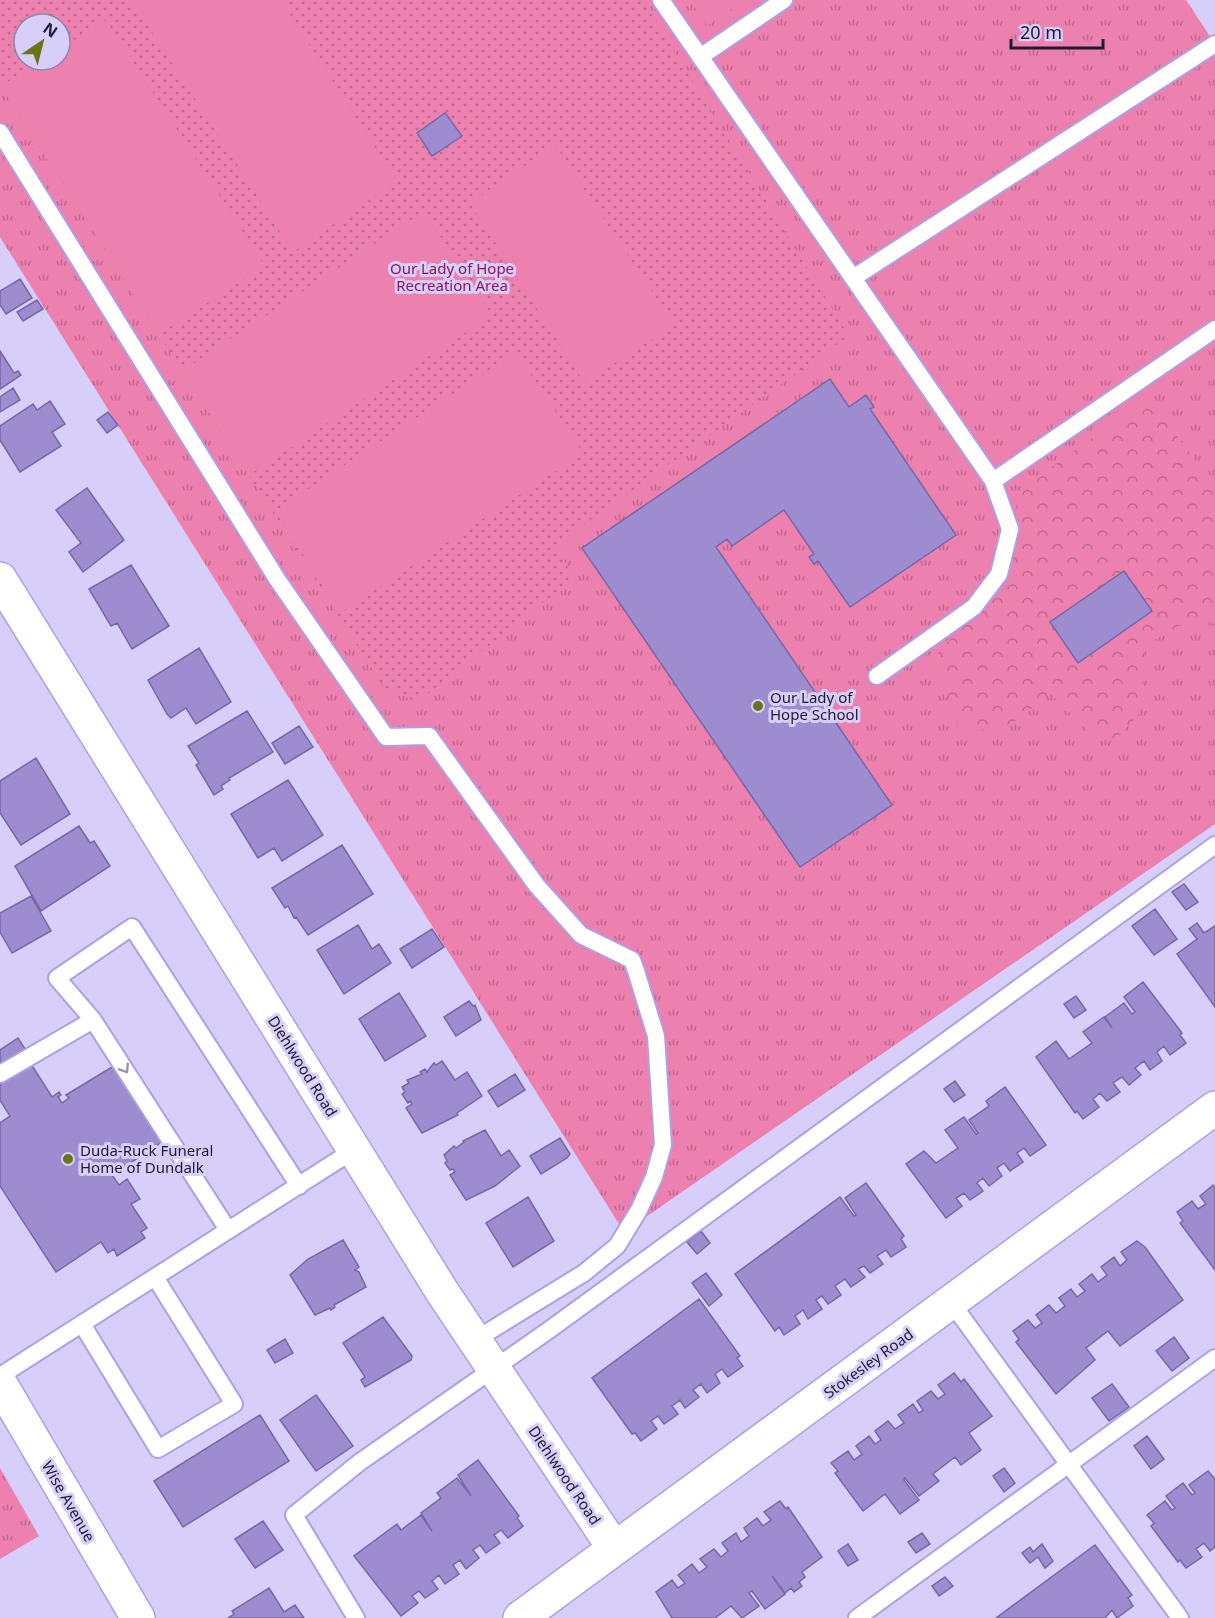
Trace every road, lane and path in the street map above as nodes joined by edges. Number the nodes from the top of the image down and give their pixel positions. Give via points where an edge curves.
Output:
1 (660, 0) edge
2 (784, 0) edge
3 (1215, 44) edge
4 (700, 57) junction
5 (0, 132) edge
6 (853, 278) junction
7 (1215, 329) edge
8 (993, 481) junction
9 (0, 579) edge
10 (877, 676) dead end
11 (1215, 845) edge
12 (93, 1020) junction
13 (0, 1074) edge
14 (1215, 1108) edge
15 (354, 1150) junction
16 (299, 1186) junction
17 (228, 1230) junction
18 (155, 1277) junction
19 (951, 1302) junction
20 (82, 1324) junction
21 (475, 1340) junction
22 (1215, 1358) edge
23 (494, 1369) junction
24 (0, 1376) edge
25 (0, 1383) edge
26 (1068, 1464) junction
27 (614, 1548) junction
28 (138, 1618) edge
29 (356, 1618) edge
30 (520, 1618) edge
31 (857, 1618) edge
32 (1180, 1618) edge

1 - 4 lane
2 - 4 lane
3 - 6 lane
4 - 6 lane
5 - 21 lane via 277,579 386,737 429,736 537,886 581,935 632,960 657,1036 663,1145 654,1177 617,1246 584,1273
6 - 8 lane
7 - 8 lane
8 - 10 lane via 1010,529 999,574 974,607
9 - 15 street, Diehlwood Road
11 - 23 lane
12 - 13 lane
12 - 16 lane via 57,978 132,927
12 -> 17 lane
14 - 19 street, Stokesley Road
15 - 16 lane
15 - 21 street, Diehlwood Road
16 - 17 lane
17 - 18 lane
18 - 20 lane
18 - 20 lane via 234,1404 158,1449
19 - 26 lane
19 - 27 street, Stokesley Road
20 - 24 lane
21 - 23 street, Diehlwood Road
22 - 26 lane
23 - 27 street, Diehlwood Road
23 - 29 lane via 360,1462 294,1515
25 - 28 street, Wise Avenue
26 - 31 lane
26 - 32 lane
27 - 30 street, Stokesley Road

